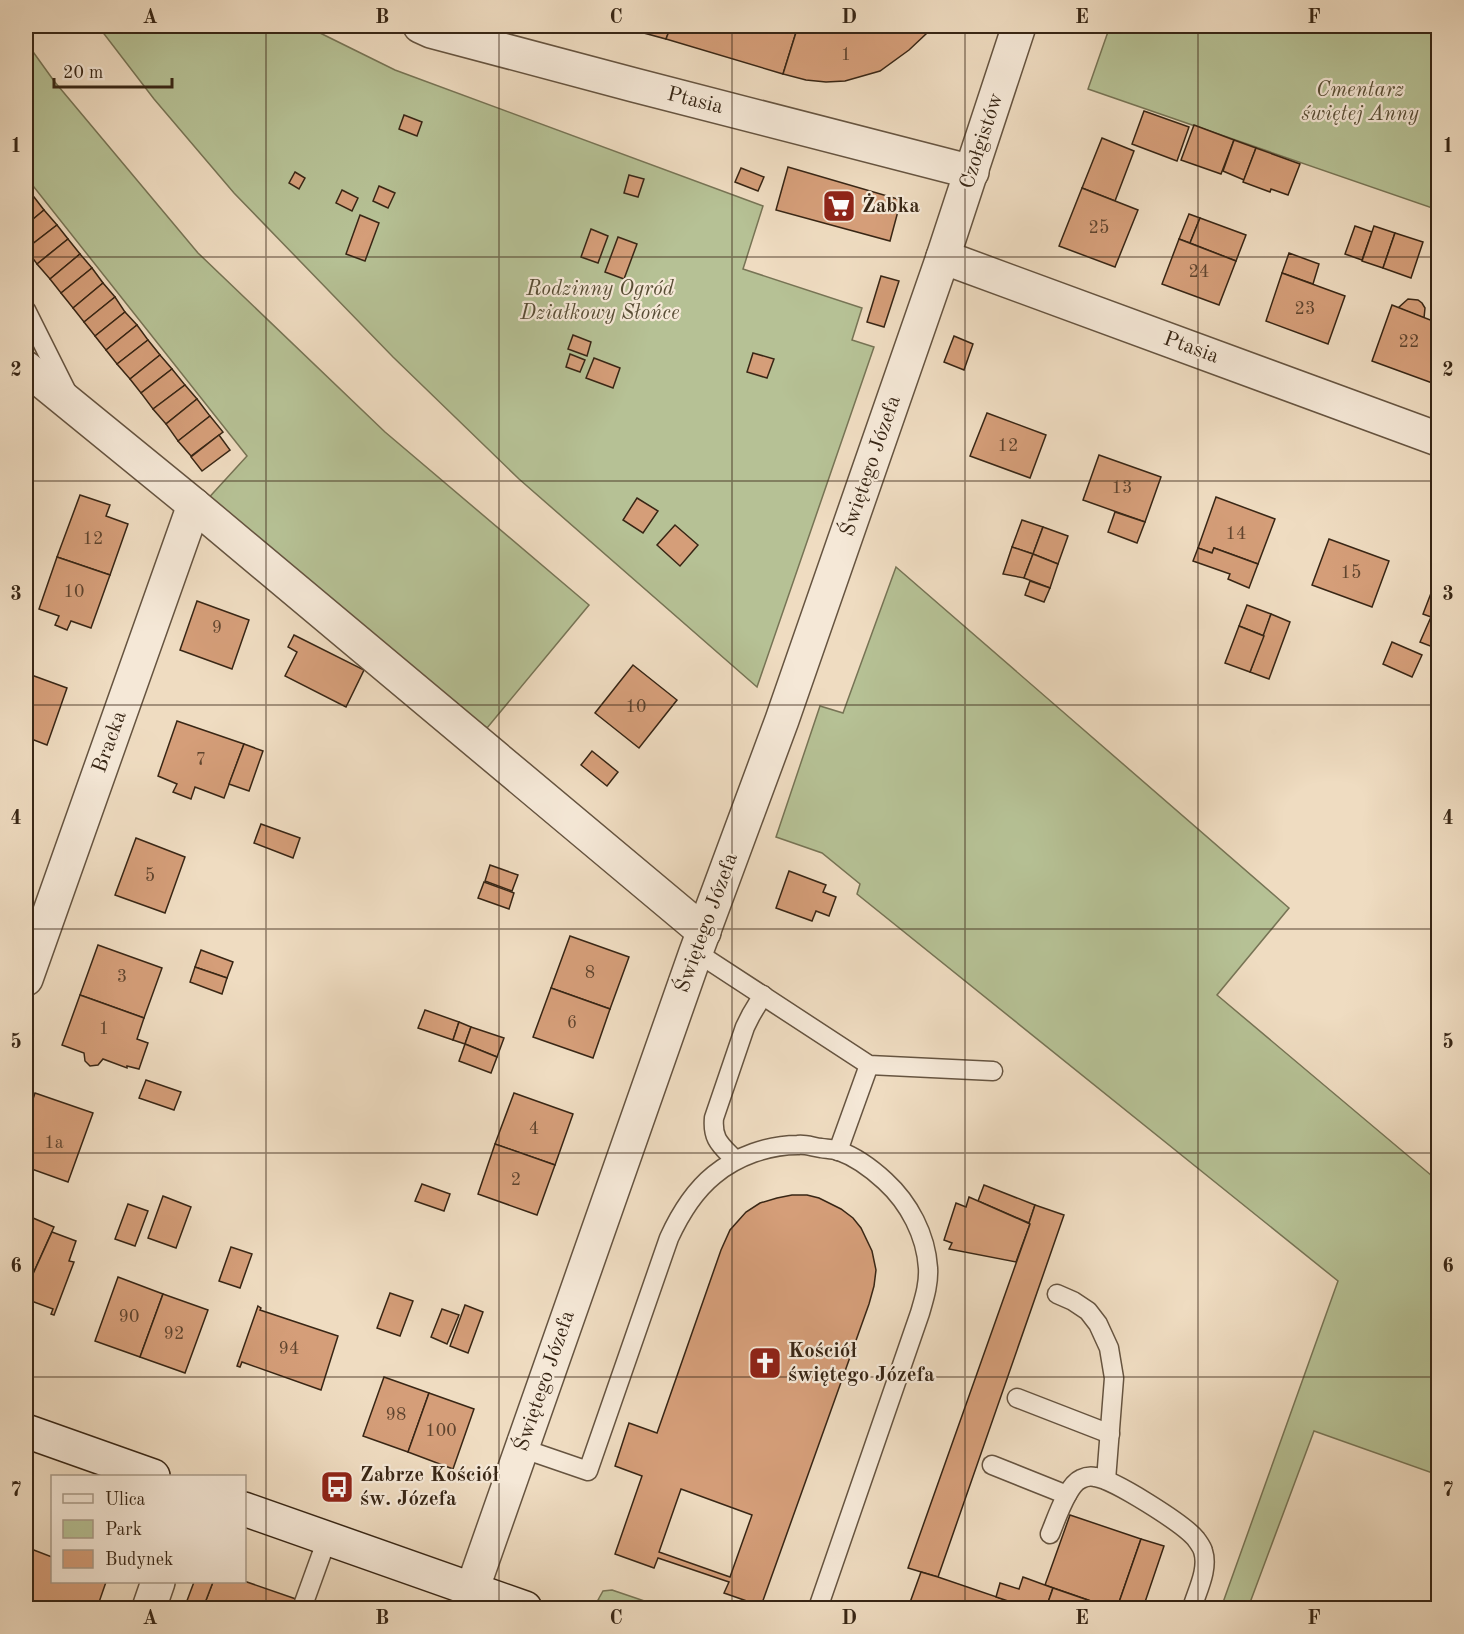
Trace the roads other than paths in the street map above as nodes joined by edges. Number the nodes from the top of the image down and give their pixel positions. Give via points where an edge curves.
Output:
1 (420, 26) edge
2 (1019, 26) edge
3 (972, 172) junction
4 (943, 257) junction
5 (26, 310) edge
6 (26, 368) edge
7 (75, 407) junction
8 (1438, 439) edge
9 (194, 505) junction
10 (700, 942) junction
11 (26, 979) edge
12 (763, 995) junction
13 (869, 1065) junction
14 (993, 1071) dead end
15 (838, 1151) junction
16 (735, 1161) junction
17 (1057, 1294) dead end
18 (1017, 1398) dead end
19 (26, 1431) edge
20 (1110, 1434) junction
21 (521, 1448) junction
22 (992, 1465) dead end
23 (150, 1475) edge
24 (1106, 1480) junction
25 (1067, 1495) junction
26 (246, 1510) edge
27 (1050, 1534) dead end
28 (327, 1539) junction
29 (157, 1583) edge
30 (472, 1590) junction
31 (512, 1606) edge
32 (149, 1608) edge
33 (302, 1608) edge
34 (818, 1608) edge
35 (1191, 1608) edge

1 - 3 street, Ptasia
2 - 3 street, Czołgistów
3 - 4 street, Czołgistów
4 - 8 street, Ptasia
4 - 10 street, Świętego Józefa via 782,720
5 - 7 lane
6 - 7 street
7 - 9 street
9 - 10 street
9 - 11 street, Bracka
10 - 12 lane
10 - 21 street, Świętego Józefa
12 - 13 lane
12 - 16 lane via 745,1027 714,1118 717,1141
13 - 14 lane
13 - 15 lane
15 - 16 lane via 799,1144 763,1149
15 - 34 lane via 872,1169 897,1192 912,1214 928,1268 920,1313
16 - 21 lane via 713,1176 680,1214 588,1472
17 - 20 lane via 1088,1311 1109,1348 1114,1378
18 - 20 lane
19 - 23 street
20 - 24 lane
21 - 30 street, Świętego Józefa
22 - 25 lane
24 - 25 lane via 1083,1478 1074,1483
24 - 35 lane via 1196,1539 1205,1563
25 - 27 lane
26 - 28 street
28 - 30 street
28 - 33 lane
29 - 32 street
30 - 31 street

